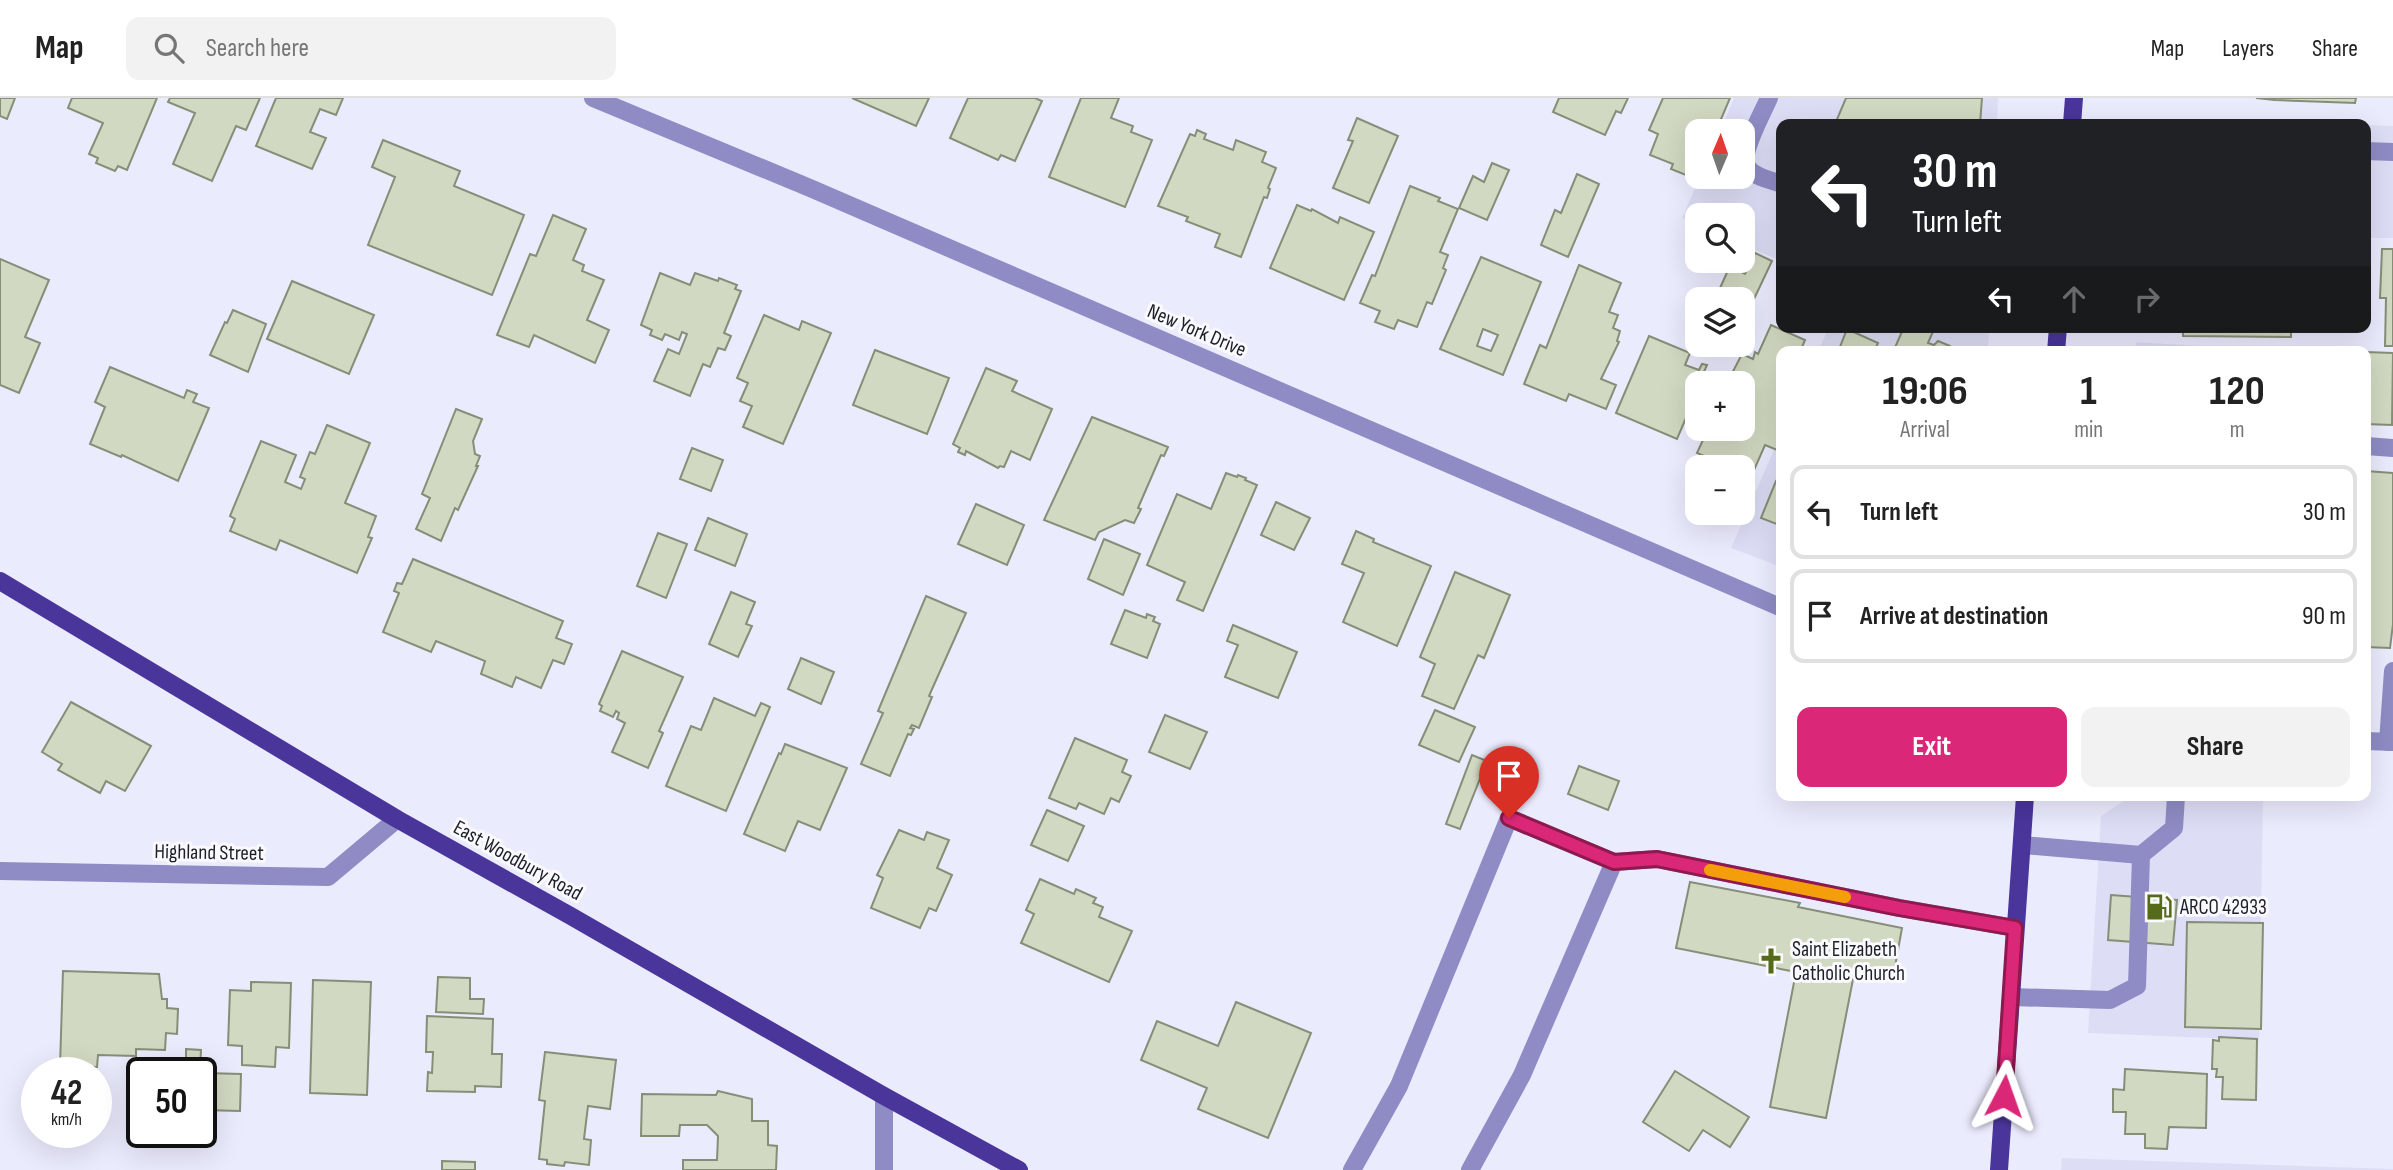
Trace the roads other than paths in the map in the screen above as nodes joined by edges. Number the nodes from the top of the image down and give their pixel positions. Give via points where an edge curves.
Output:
1 (593, 98) edge
2 (1769, 98) edge
3 (2074, 98) edge
4 (2072, 119) edge
5 (2371, 151) edge
6 (2393, 152) edge
7 (1776, 182) edge
8 (2371, 446) edge
9 (2393, 448) edge
10 (0, 581) edge
11 (1776, 605) edge
12 (2393, 671) edge
13 (2371, 741) edge
14 (2391, 742) edge
15 (2025, 801) edge
16 (2176, 801) edge
17 (397, 819) junction
18 (2022, 845) junction
19 (2141, 855) junction
20 (1614, 862) junction
21 (0, 871) edge
22 (2015, 928) junction
23 (2012, 997) junction
24 (884, 1097) junction
25 (884, 1170) edge
26 (1019, 1170) edge
27 (1352, 1170) edge
28 (1470, 1170) edge
29 (1999, 1170) edge

1 - 11 street, New York Drive
2 - 7 street via 1745,152 1746,165 1753,173
3 - 4 main road
5 - 6 street
8 - 9 street
10 - 17 main road, East Woodbury Road
12 - 14 street
13 - 14 street
15 - 18 main road
16 - 19 street via 2174,828
17 - 21 street, Highland Street via 328,877
17 - 24 main road, East Woodbury Road
18 - 19 street
18 - 22 main road
19 - 23 street via 2137,986 2110,1000
20 - 22 street via 1657,859
20 - 27 street via 1509,818 1399,1086
20 - 28 street via 1522,1074
22 - 23 main road
23 - 29 main road
24 - 25 street
24 - 26 main road, East Woodbury Road

